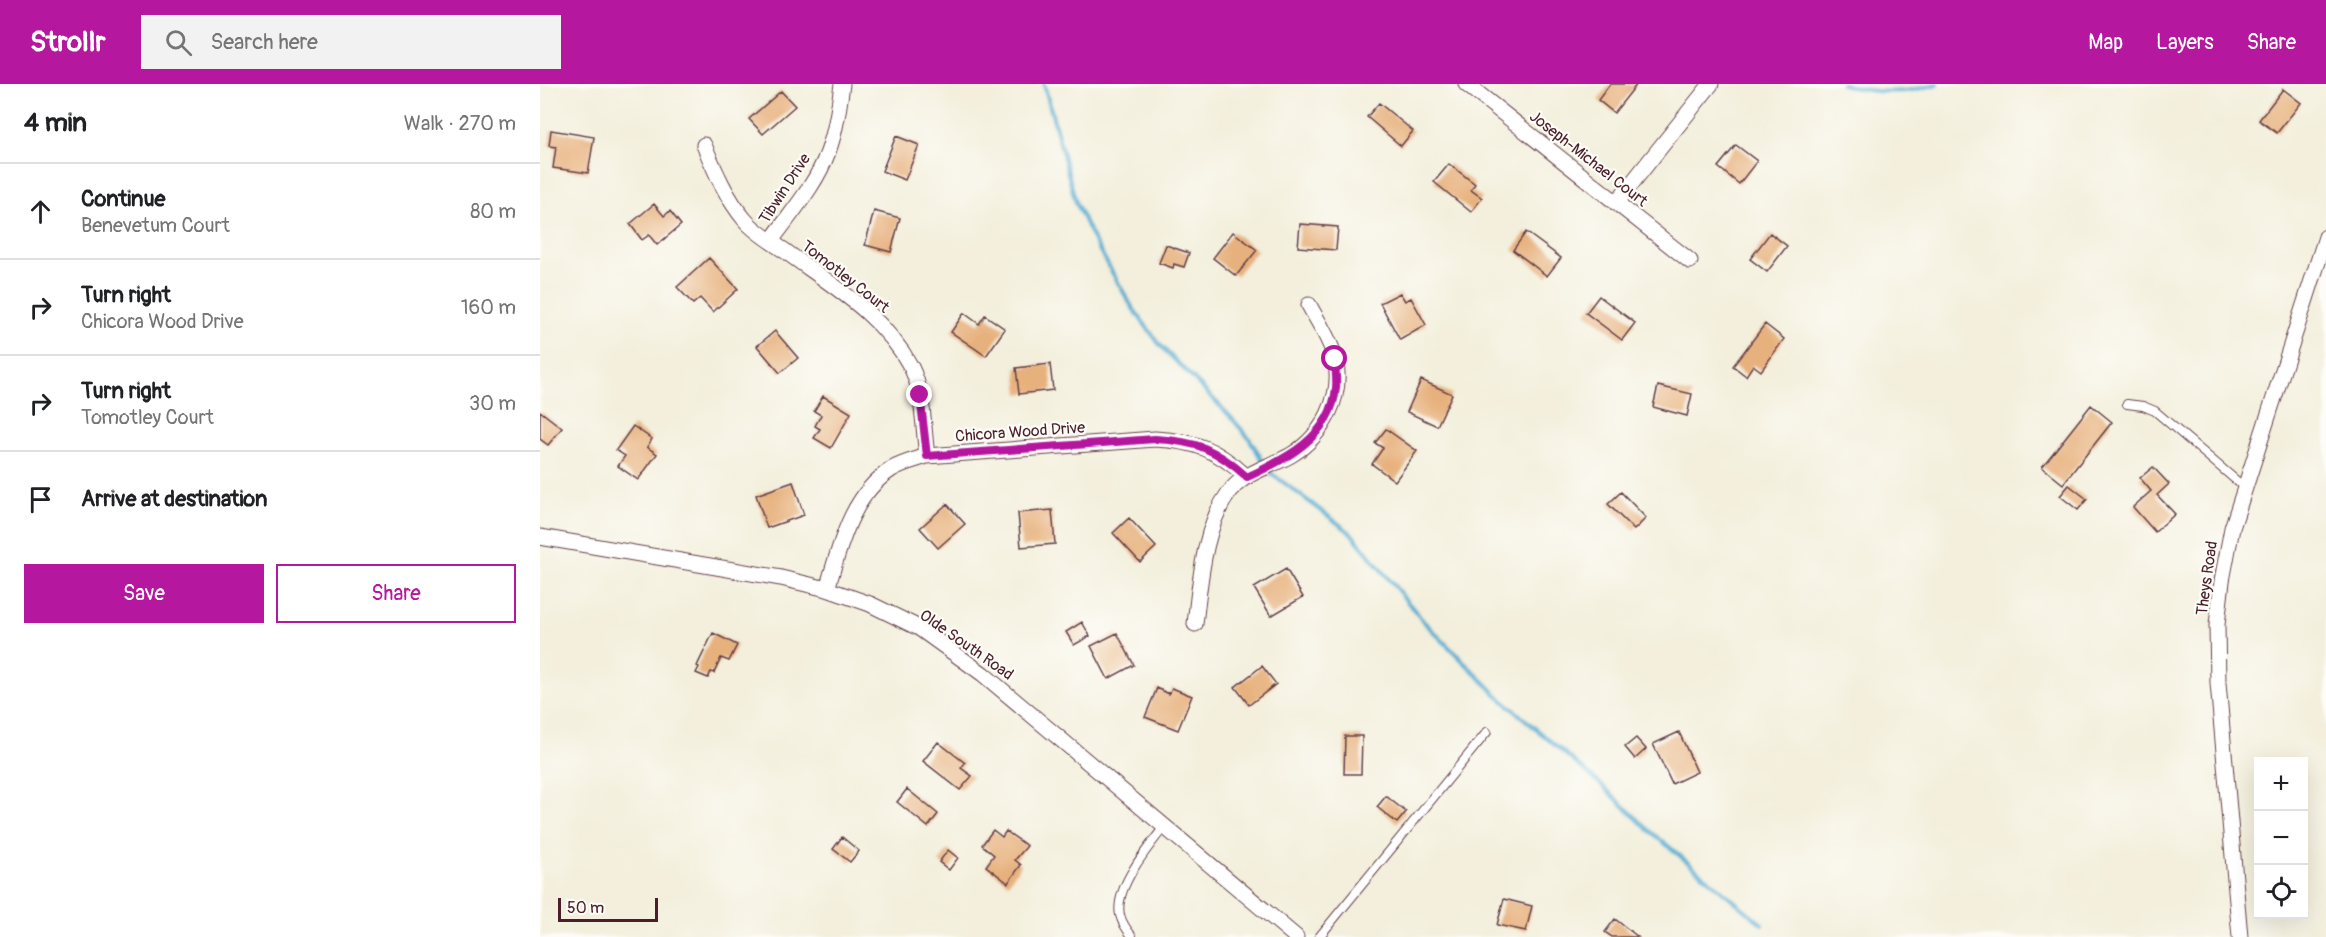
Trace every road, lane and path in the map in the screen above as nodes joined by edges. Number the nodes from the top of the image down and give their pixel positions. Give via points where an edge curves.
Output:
1 (842, 84) edge
2 (1466, 84) edge
3 (1711, 84) edge
4 (704, 144) dead end
5 (1616, 203) junction
6 (2326, 237) edge
7 (771, 241) junction
8 (1690, 261) dead end
9 (1309, 305) dead end
10 (2127, 404) dead end
11 (927, 456) junction
12 (1247, 477) junction
13 (2245, 488) junction
14 (540, 537) edge
15 (827, 589) junction
16 (1195, 624) dead end
17 (1487, 732) dead end
18 (1164, 826) junction
19 (1132, 936) edge
20 (1296, 937) edge
21 (1319, 937) edge
22 (2240, 937) edge

1 - 7 street, Tibwin Drive via 828,153
2 - 5 street, Joseph-Michael Court
3 - 5 street
4 - 7 street, Tomotley Court via 731,201 746,222
5 - 8 street, Joseph-Michael Court
6 - 13 street, Theys Road
7 - 11 street, Tomotley Court via 860,307 892,337 912,369 920,395
9 - 12 street via 1335,359 1336,388 1330,411 1315,436 1293,453
10 - 13 lane via 2155,411
11 - 12 street, Chicora Wood Drive via 1180,440 1226,458
11 - 15 street, Chicora Wood Drive via 894,467 878,479 858,504
12 - 16 street via 1232,489 1219,510 1208,545
13 - 22 street, Theys Road via 2232,528 2217,625 2218,683
14 - 15 street, Olde South Road
15 - 18 street, Olde South Road via 919,628 983,674
17 - 21 lane
18 - 19 lane via 1137,862 1123,896 1119,913
18 - 20 street, Olde South Road

